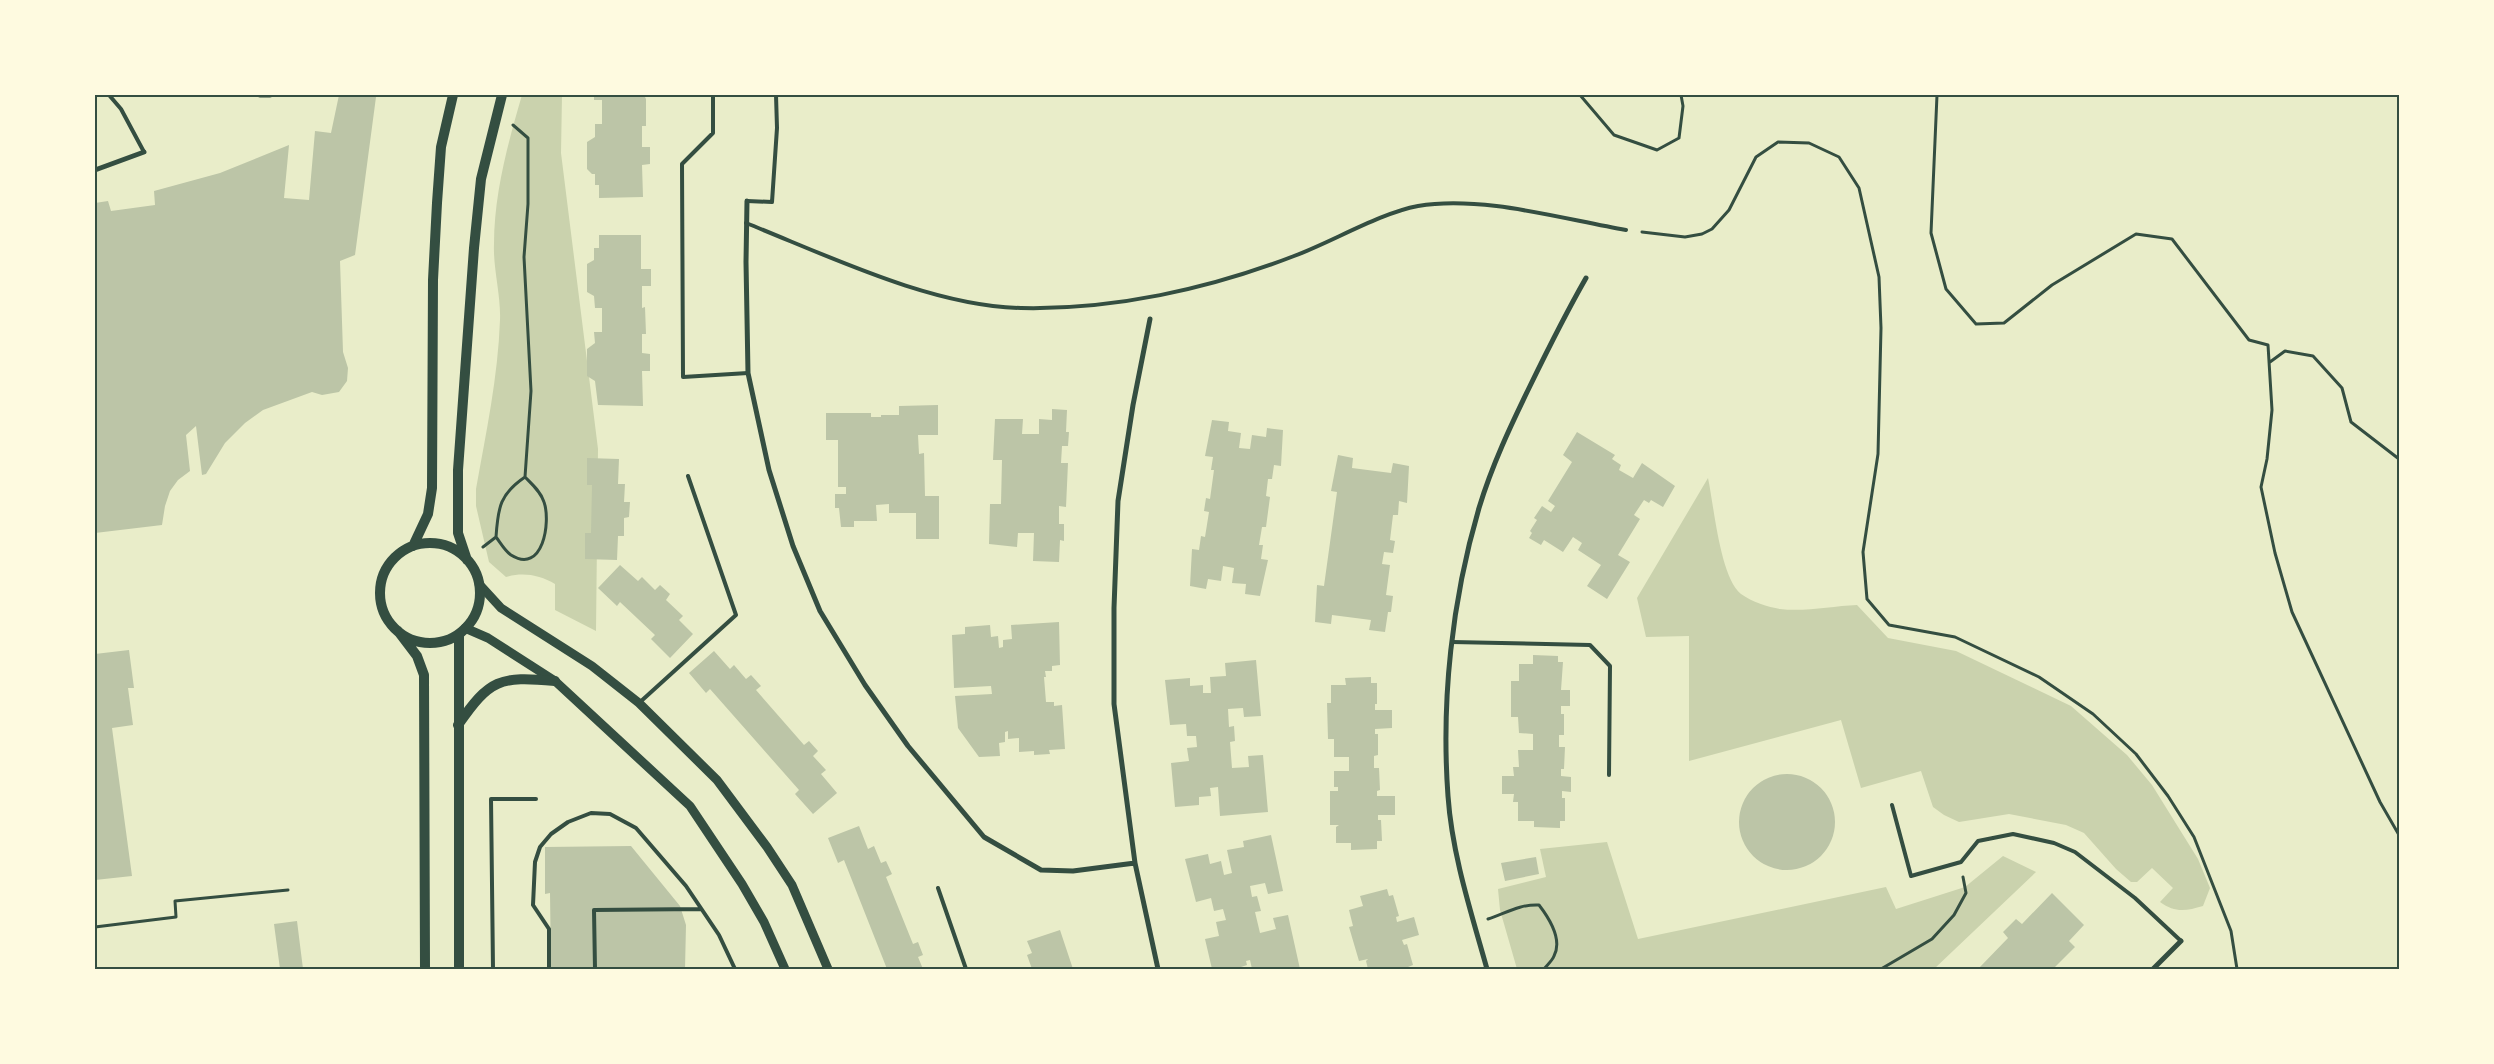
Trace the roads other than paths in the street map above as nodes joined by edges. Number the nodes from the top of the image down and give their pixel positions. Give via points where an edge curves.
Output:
1 (109, 95) edge
2 (260, 95) edge
3 (270, 95) edge
4 (453, 95) edge
5 (502, 95) edge
6 (713, 95) edge
7 (776, 95) edge
8 (144, 152) joint
9 (95, 170) edge
10 (747, 201) joint
11 (746, 223) junction
12 (1626, 230) road end
13 (1586, 278) dead end
14 (1150, 319) dead end
15 (748, 372) junction
16 (688, 476) dead end
17 (412, 546) junction
18 (467, 560) junction
19 (479, 584) junction
20 (398, 631) junction
21 (462, 631) junction
22 (1452, 642) junction
23 (555, 681) junction
24 (639, 703) junction
25 (458, 726) junction
26 (1609, 775) dead end
27 (536, 798) dead end
28 (1892, 806) dead end
29 (1135, 863) junction
30 (938, 888) dead end
31 (701, 909) junction
32 (2181, 941) joint
33 (426, 969) edge
34 (459, 969) edge
35 (493, 969) edge
36 (549, 969) edge
37 (595, 969) edge
38 (735, 969) edge
39 (785, 969) edge
40 (828, 969) edge
41 (966, 969) edge
42 (1158, 969) edge
43 (1486, 969) edge
44 (2153, 969) edge

1 - 8 lane via 121,109
2 - 3 street
4 - 17 main road via 441,147 437,203 433,280 432,488 428,514
5 - 18 main road via 481,179 468,325 458,470 458,533
6 - 15 lane via 713,133 682,164 683,376
7 - 10 lane via 772,202
8 - 9 street
10 - 11 street
11 - 12 lane via 927,292 963,302 1019,308 1070,307 1126,300 1222,281 1284,260 1417,206 1483,204
11 - 15 street
13 - 22 street via 1502,444 1465,562
14 - 29 street via 1118,501 1114,608 1114,704
15 - 29 street via 769,470 793,546 820,611 865,685 908,746 984,837 1041,870 1073,872
16 - 24 lane via 736,615
17 - 18 main road via 442,544
17 - 20 main road via 393,559 381,584 381,601 387,618
18 - 19 main road
19 - 21 main road via 475,615
19 - 24 street via 501,608 592,666
20 - 21 main road via 412,640 428,643 444,641
20 - 33 main road via 418,656 424,675
21 - 23 street via 488,638
21 - 25 main road
22 - 26 lane via 1590,645 1610,666
22 - 43 street via 1446,727 1448,797 1462,876
23 - 25 main road via 510,679 491,686 478,697
23 - 39 street via 690,806 742,884
24 - 40 street via 717,780 767,847 792,886
25 - 34 main road
27 - 35 lane via 491,799
28 - 32 lane via 1910,876 1961,862 1978,841 2013,834 2054,843 2075,852 2135,898
29 - 42 street
30 - 41 lane
31 - 36 lane via 686,886 636,828 610,814 591,813 568,822 540,847 535,862 533,905 549,929
31 - 37 lane via 594,910
31 - 38 lane via 719,935
32 - 44 street

